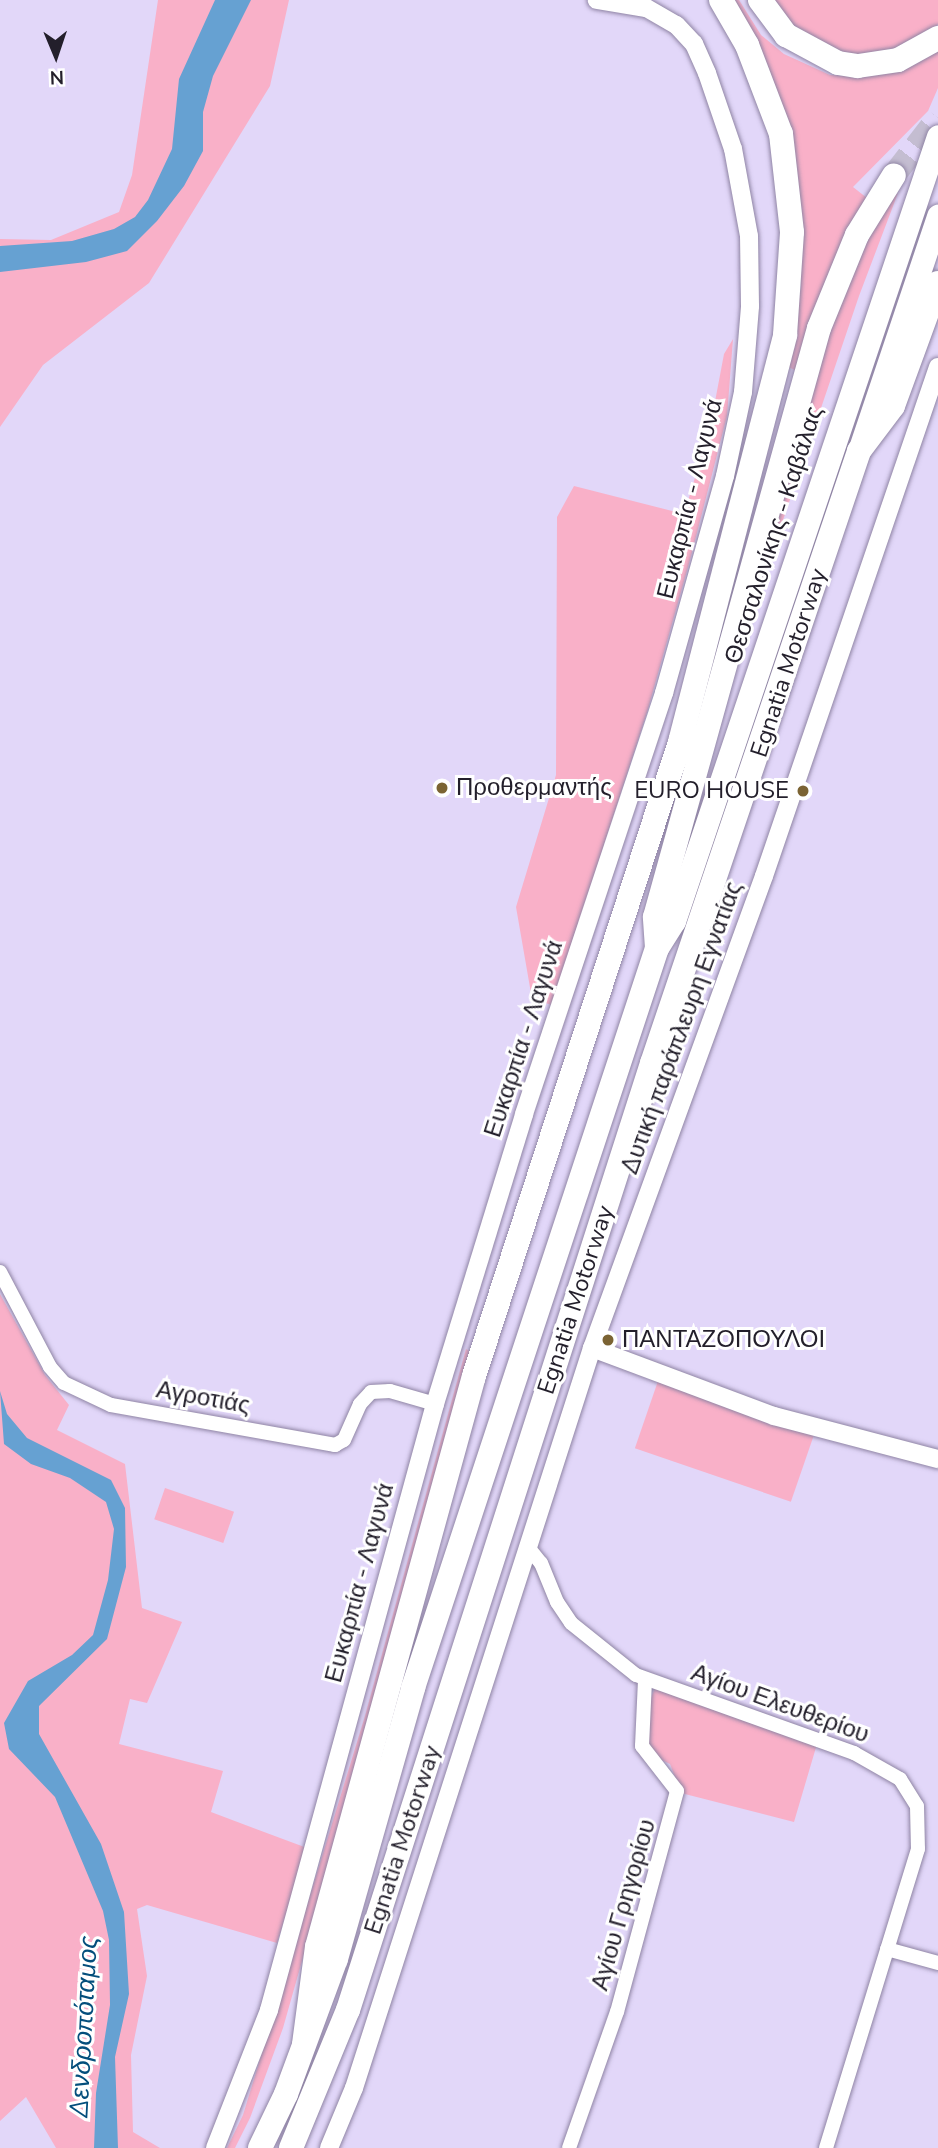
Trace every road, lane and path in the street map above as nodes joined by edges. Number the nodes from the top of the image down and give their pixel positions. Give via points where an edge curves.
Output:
1 (598, 0) edge
2 (721, 0) edge
3 (760, 0) edge
4 (938, 38) edge
5 (938, 136) edge
6 (894, 175) tunnel mouth
7 (938, 216) edge
8 (938, 284) edge
9 (938, 367) edge
10 (859, 451) junction
11 (657, 948) junction
12 (0, 1272) edge
13 (592, 1348) junction
14 (435, 1404) junction
15 (937, 1455) edge
16 (527, 1546) junction
17 (645, 1679) junction
18 (887, 1949) junction
19 (938, 1964) edge
20 (304, 2044) junction
21 (215, 2148) edge
22 (260, 2148) edge
23 (291, 2148) edge
24 (329, 2148) edge
25 (569, 2148) edge
26 (826, 2148) edge

1 - 14 street, Ευκαρπία - Λαγυνά via 646,8 676,25 694,44 711,83 733,149 749,236 750,306 743,391 725,476 664,693 524,1114
2 - 20 highway via 751,55 781,134 792,232 785,335 680,742 519,1226 466,1403 317,1947
3 - 4 highway via 786,35 838,63 858,66 898,60
5 - 11 highway, Θεσσαλονίκης - Καβάλας via 674,921
6 - 11 highway, Egnatia Motorway via 843,264 807,365 655,917
7 - 10 highway
8 - 10 highway, Egnatia Motorway via 893,407
9 - 13 street, Δυτική παράπλευρη Εγνατίας via 764,876
10 - 23 highway, Egnatia Motorway via 652,1063 348,2010
11 - 20 highway, Egnatia Motorway via 413,1688 336,1958
12 - 14 street, Αγροτιάς via 50,1367 64,1383 111,1405 337,1445 344,1440 364,1398 373,1392 390,1391
13 - 15 street via 774,1416
13 - 16 street, Δυτική παράπλευρη Εγνατίας
14 - 21 street, Ευκαρπία - Λαγυνά via 272,1999
16 - 17 street, Αγίου Ελευθερίου via 541,1563 571,1623
16 - 24 street, Δυτική παράπλευρη Εγνατίας via 354,2088
17 - 18 street, Αγίου Ελευθερίου via 825,1741 900,1779 917,1806 920,1835
17 - 25 street, Αγίου Γρηγορίου via 642,1746 677,1791 617,2012
18 - 19 street
18 - 26 street, Αγίου Ελευθερίου
20 - 22 highway, Egnatia Motorway

